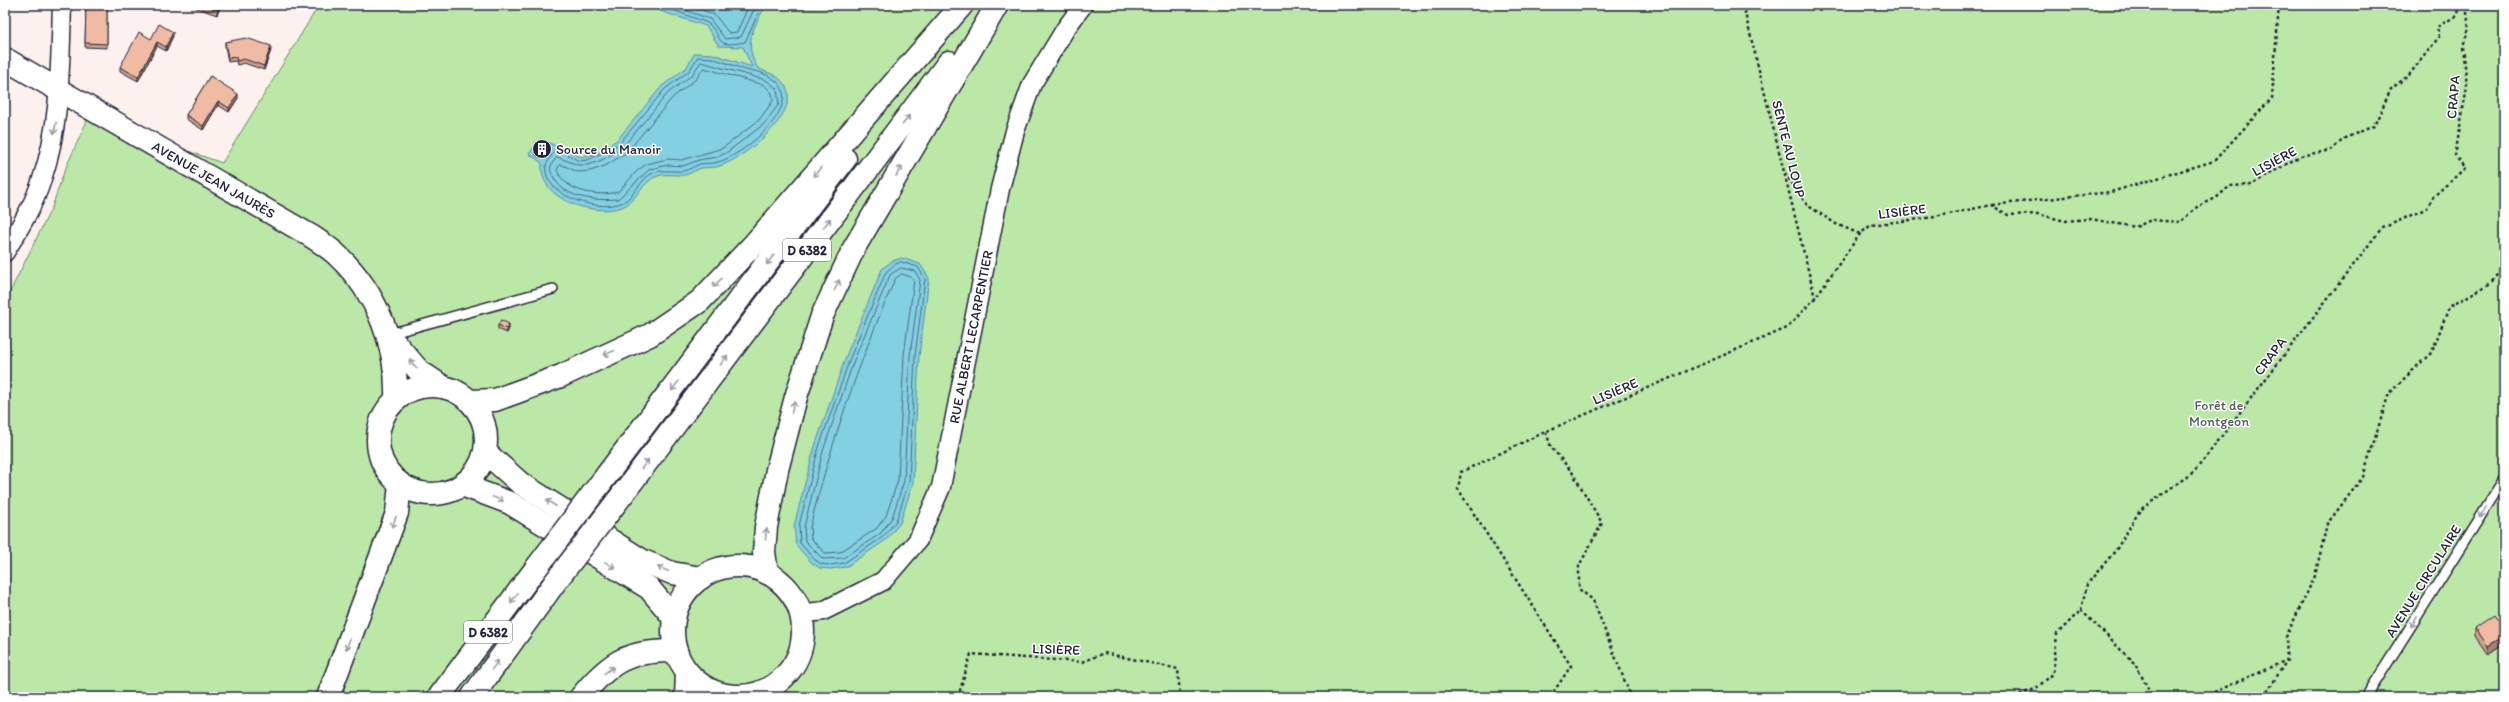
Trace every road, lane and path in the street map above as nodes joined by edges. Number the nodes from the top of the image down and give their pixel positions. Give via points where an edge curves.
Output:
1 (62, 5) edge
2 (962, 5) edge
3 (992, 5) edge
4 (997, 5) edge
5 (1083, 5) edge
6 (1743, 5) edge
7 (2279, 5) edge
8 (2460, 5) edge
9 (2466, 5) edge
10 (5, 59) edge
11 (59, 89) junction
12 (1784, 171) junction
13 (1991, 205) junction
14 (1860, 234) junction
15 (5, 252) edge
16 (2504, 265) edge
17 (553, 289) dead end
18 (1815, 298) junction
19 (388, 334) junction
20 (443, 387) junction
21 (396, 400) junction
22 (470, 401) junction
23 (1546, 432) junction
24 (484, 452) junction
25 (2504, 479) edge
26 (400, 484) junction
27 (462, 485) junction
28 (767, 573) junction
29 (701, 578) junction
30 (2081, 610) junction
31 (800, 614) junction
32 (674, 618) junction
33 (676, 651) junction
34 (2287, 660) junction
35 (687, 673) junction
36 (727, 696) edge
37 (328, 697) edge
38 (439, 697) edge
39 (472, 697) edge
40 (581, 697) edge
41 (686, 697) edge
42 (958, 697) edge
43 (1180, 697) edge
44 (1550, 697) edge
45 (1631, 697) edge
46 (2014, 697) edge
47 (2152, 697) edge
48 (2203, 697) edge
49 (2264, 697) edge
50 (2366, 697) edge

1 - 11 street
2 -> 22 main road via 754,244 700,301 650,334 561,376 495,400
2 -> 38 main road, D 6382, bridge
39 -> 3 main road, D 6382, bridge via 556,581
28 -> 4 main road via 764,552 766,527 777,470 796,397 822,316 854,248
5 - 31 street, RUE ALBERT LECARPENTIER via 1032,84 1015,130 1000,189 941,487 918,540 883,581 823,611
6 - 12 path, SENTE AU LOUP
7 - 13 path, LISIÈRE via 2272,98 2214,161 2111,192
8 - 13 path, LISIÈRE via 2456,16 2437,27 2439,37 2409,75 2391,89 2374,126 2345,138 2331,150 2300,156 2251,184 2230,186 2216,198 2197,206 2180,222 2151,220 2136,227 2090,219 2065,221 2038,214 2008,215
9 - 30 path, CRAPA via 2469,28 2463,46 2467,86 2456,156 2465,168 2433,197 2428,208 2380,229 2194,472 2140,510 2116,550 2087,584
10 - 11 main road, AVENUE JEAN JAURÈS
11 -> 15 street via 53,138 42,180 28,212
11 - 19 main road, AVENUE JEAN JAURÈS via 311,236 337,254 368,291
12 - 14 path via 1807,205 1836,224
12 - 18 path, SENTE AU LOUP
13 - 14 path, LISIÈRE via 1936,218 1871,225
14 - 18 path, LISIÈRE
16 - 34 path via 2491,283 2449,307 2432,352 2389,393 2363,477 2327,524 2315,576 2286,637
17 - 19 lane
18 - 23 path, LISIÈRE via 1787,328
20 -> 19 main road, AVENUE JEAN JAURÈS via 420,371
19 - 21 main road, AVENUE JEAN JAURÈS via 394,362
20 - 21 main road via 426,386 410,390
20 - 22 main road via 458,392
21 - 26 main road via 386,409 378,436 383,463
22 - 24 main road via 480,416 485,433
23 - 44 path, LISIÈRE via 1461,472 1458,489 1571,666
23 - 45 path via 1551,447 1572,472 1602,523 1579,566 1579,588 1593,600
24 - 27 main road via 472,476
29 -> 24 main road via 672,573 643,561 520,483
25 -> 50 lane, AVENUE CIRCULAIRE
26 - 27 main road via 415,491 431,494 447,492
26 -> 37 main road via 397,513
27 -> 32 main road via 510,503 649,588
28 - 29 main road via 750,567 733,566 716,570
28 - 31 main road via 782,583 793,597
29 - 32 main road via 688,589
30 - 46 path via 2056,634 2053,674 2035,689
30 - 47 path via 2135,664
31 - 36 main road via 801,642 798,656 786,675 770,688 749,695
32 - 33 main road via 673,635
33 - 35 main road
40 -> 33 main road via 596,679 629,655 652,650
34 - 48 path
34 - 49 path
35 - 36 main road via 712,692
35 - 41 main road
42 - 43 path, LISIÈRE via 971,654 1082,662 1104,653 1178,669

